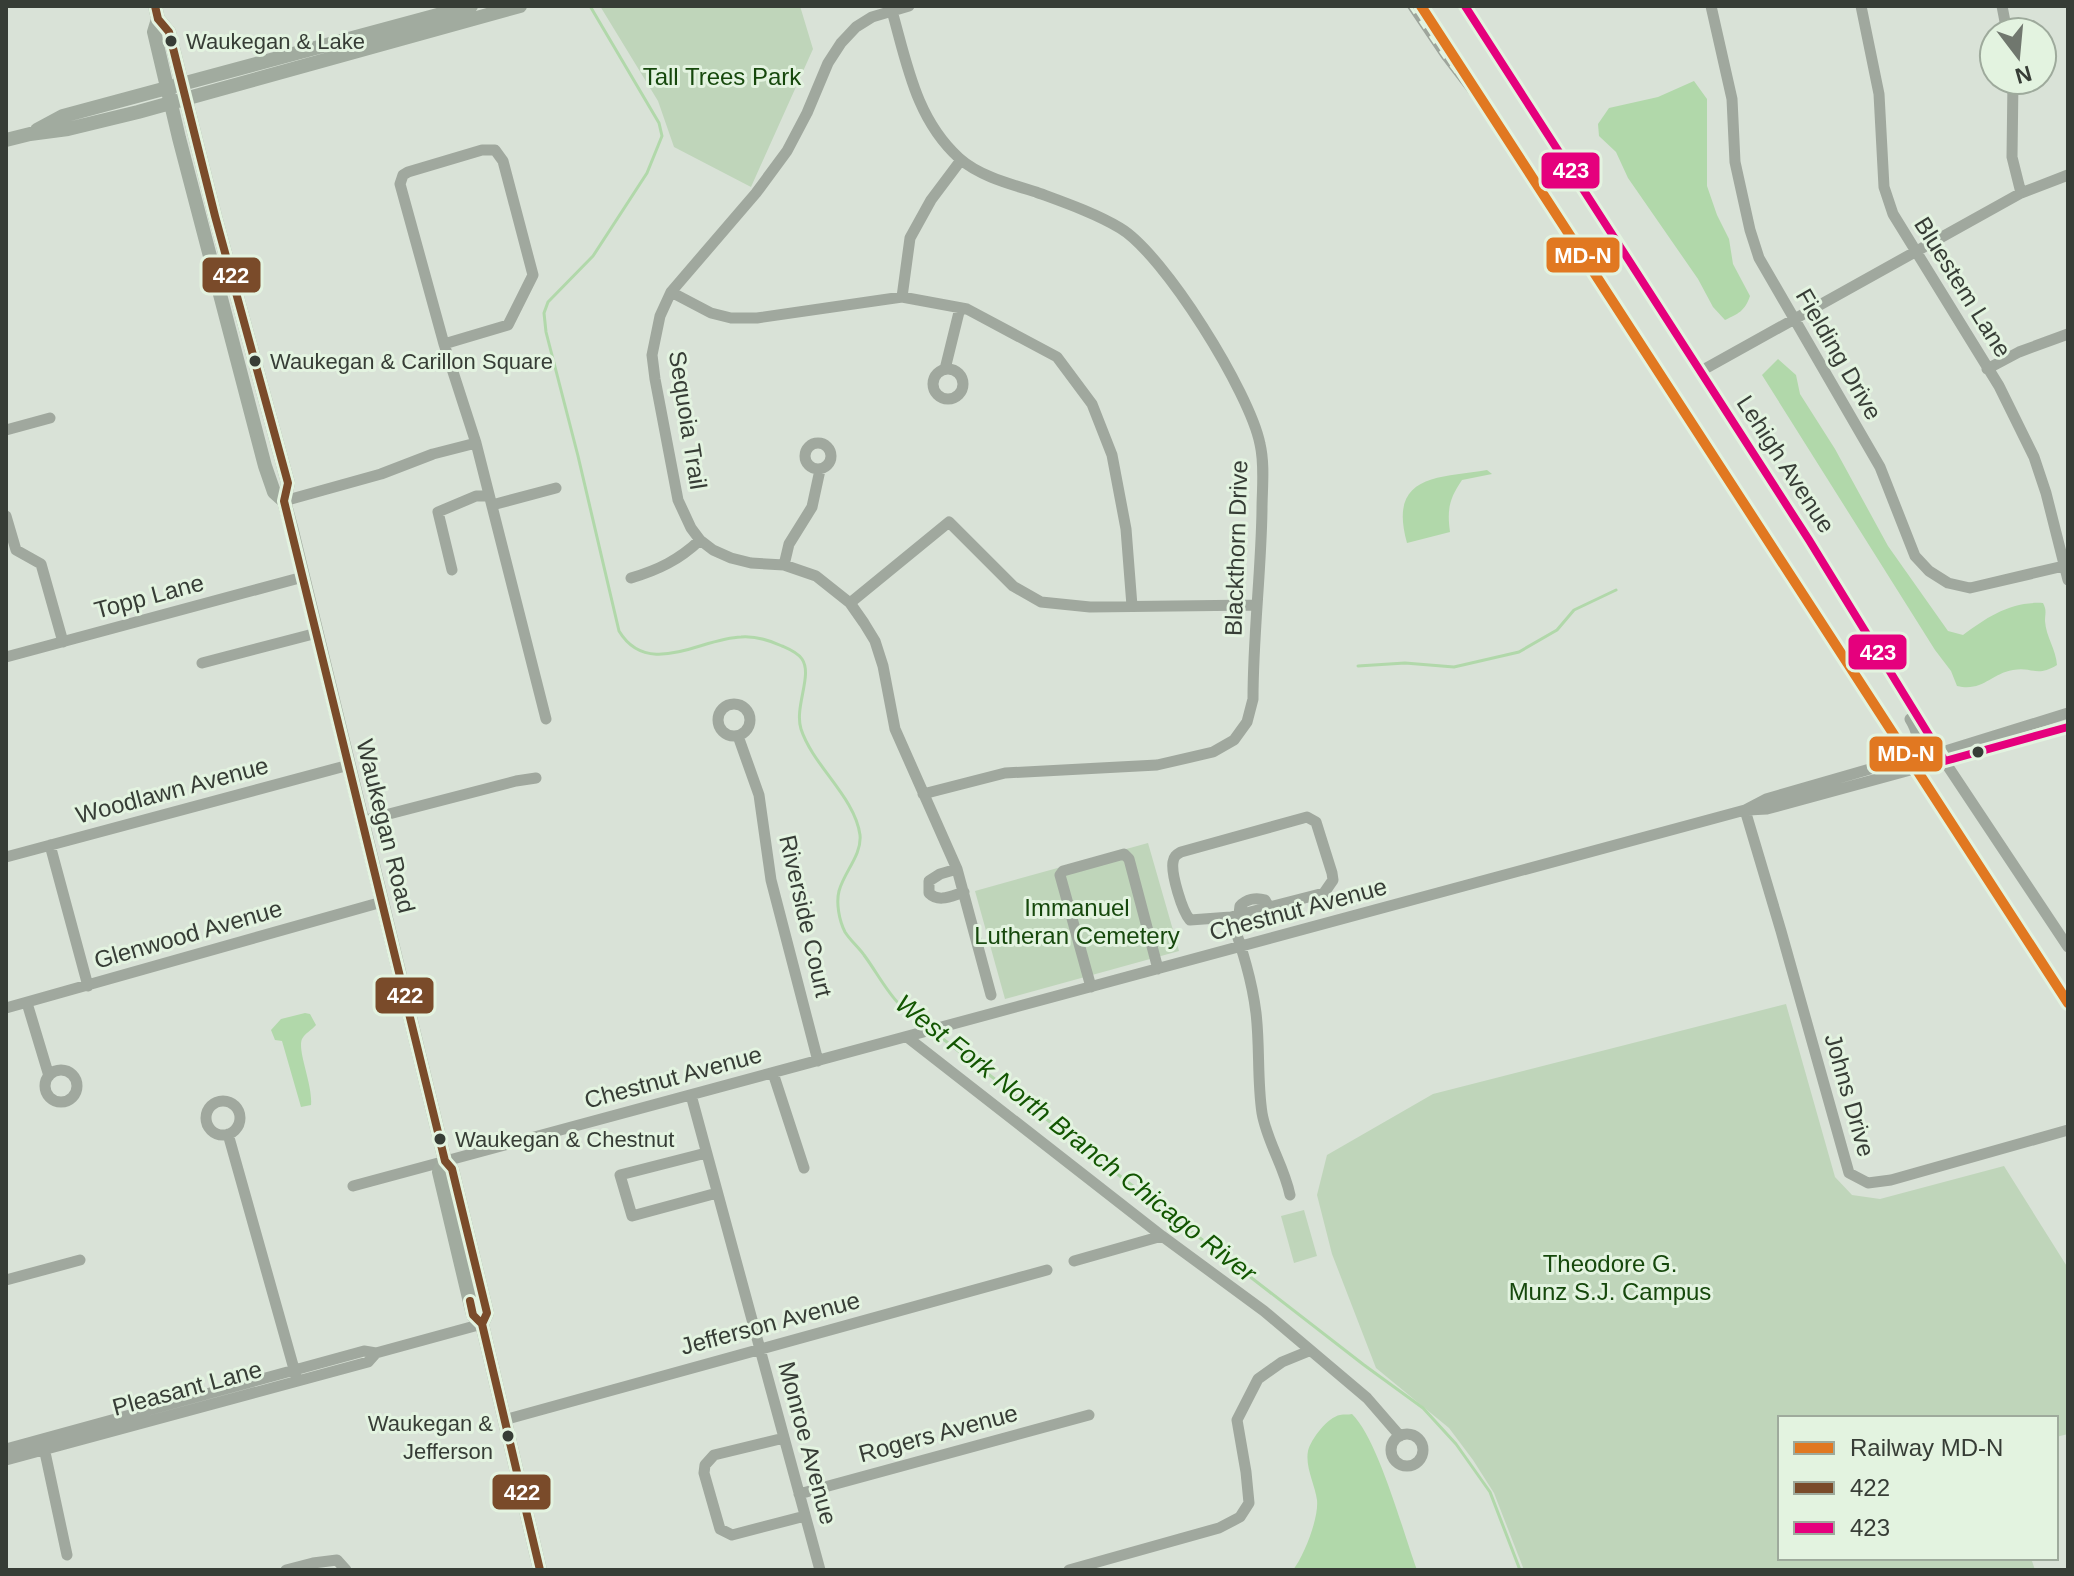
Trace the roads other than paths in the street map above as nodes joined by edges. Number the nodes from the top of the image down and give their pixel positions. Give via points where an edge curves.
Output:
1 (471, 6) edge
2 (520, 6) edge
3 (909, 6) edge
4 (1465, 6) edge
5 (1711, 6) edge
6 (1861, 6) edge
7 (892, 11) junction
8 (156, 12) edge
9 (166, 53) junction
10 (221, 73) junction
11 (182, 83) junction
12 (167, 88) junction
13 (212, 92) junction
14 (141, 94) junction
15 (2013, 96) edge
16 (186, 99) junction
17 (170, 103) junction
18 (138, 112) junction
19 (30, 134) junction
20 (195, 135) junction
21 (179, 138) junction
22 (6, 140) edge
23 (961, 160) junction
24 (2068, 175) edge
25 (2021, 193) junction
26 (1914, 252) junction
27 (671, 292) junction
28 (902, 297) junction
29 (960, 308) junction
30 (1794, 320) junction
31 (2068, 334) edge
32 (444, 344) junction
33 (945, 369) dead end
34 (1987, 369) junction
35 (1701, 371) junction
36 (50, 418) dead end
37 (6, 430) edge
38 (476, 443) junction
39 (820, 470) dead end
40 (556, 488) dead end
41 (490, 500) junction
42 (284, 501) junction
43 (6, 516) edge
44 (700, 540) junction
45 (784, 565) junction
46 (2066, 566) edge
47 (452, 570) dead end
48 (303, 577) junction
49 (631, 578) dead end
50 (2068, 580) edge
51 (1834, 581) junction
52 (850, 603) junction
53 (1257, 605) junction
54 (1132, 606) junction
55 (317, 633) junction
56 (63, 642) junction
57 (6, 657) edge
58 (202, 663) dead end
59 (2068, 713) edge
60 (546, 719) dead end
61 (2068, 727) edge
62 (738, 736) dead end
63 (1915, 756) junction
64 (1942, 757) junction
65 (349, 765) junction
66 (536, 778) dead end
67 (923, 794) junction
68 (1745, 810) junction
69 (362, 821) junction
70 (50, 845) junction
71 (6, 857) edge
72 (957, 869) junction
73 (964, 892) junction
74 (382, 902) junction
75 (1235, 916) junction
76 (1241, 947) junction
77 (2068, 947) edge
78 (1158, 969) junction
79 (88, 986) junction
80 (1091, 987) junction
81 (991, 995) dead end
82 (27, 1003) junction
83 (6, 1008) edge
84 (913, 1036) junction
85 (818, 1061) junction
86 (773, 1073) junction
87 (49, 1076) dead end
88 (691, 1095) junction
89 (2068, 1130) edge
90 (228, 1134) dead end
91 (706, 1153) junction
92 (445, 1161) junction
93 (804, 1168) dead end
94 (353, 1186) dead end
95 (717, 1193) junction
96 (1290, 1195) dead end
97 (1162, 1236) junction
98 (80, 1260) dead end
99 (1074, 1261) dead end
100 (1047, 1270) dead end
101 (6, 1280) edge
102 (482, 1324) junction
103 (760, 1349) junction
104 (1309, 1351) junction
105 (295, 1375) junction
106 (1089, 1415) dead end
107 (504, 1420) junction
108 (1400, 1436) dead end
109 (784, 1438) junction
110 (43, 1444) junction
111 (6, 1449) edge
112 (6, 1460) edge
113 (799, 1494) junction
114 (805, 1516) junction
115 (67, 1555) dead end
116 (312, 1567) edge
117 (286, 1570) edge
118 (346, 1570) edge
119 (540, 1570) edge
120 (820, 1570) edge
121 (1069, 1570) edge

1 - 10 main road
2 - 13 main road
3 - 7 street, Sequoia Trail
4 - 35 street, Lehigh Avenue
5 - 30 street, Fielding Drive via 1732,99 1735,162 1750,230 1759,258
6 - 26 street, Bluestem Lane via 1879,94 1884,187
7 - 23 street, Blackthorn Drive via 919,103
7 - 27 street, Sequoia Trail via 856,27 841,43 787,151
8 - 9 main road, Waukegan Road via 154,32
9 - 10 main road via 190,67
9 - 11 main road, Waukegan Road
9 - 12 main road, Waukegan Road
9 - 14 main road
10 - 11 main road
11 - 12 main road
11 - 16 main road, Waukegan Road
12 - 14 main road
12 - 17 main road, Waukegan Road
13 - 16 main road
13 - 20 main road via 197,109
14 - 19 main road via 63,116
15 - 25 street via 2012,157
16 - 17 main road
16 - 20 main road, Waukegan Road
17 - 18 main road
17 - 21 main road, Waukegan Road
18 - 19 main road
18 - 21 main road via 161,116
19 - 22 main road
20 - 42 main road, Waukegan Road via 288,483
21 - 42 main road, Waukegan Road via 265,466 274,492
23 - 28 street via 910,238
23 - 53 street, Blackthorn Drive via 1119,228 1145,247 1168,278 1254,418 1263,464
24 - 25 street
25 - 26 street
26 - 30 street
26 - 34 street, Bluestem Lane
27 - 28 street via 731,318
27 - 44 street, Sequoia Trail via 652,355 678,500
28 - 29 street
29 - 33 street
29 - 54 street via 1057,357 1092,404 1112,455 1126,529
30 - 35 street
30 - 46 street, Fielding Drive via 1880,467 1915,556 1929,571 1970,588
31 - 34 street
32 - 32 street via 508,325 533,275 499,153 490,149 408,172 401,179
32 - 38 street
34 - 46 street, Bluestem Lane via 2034,457
35 - 51 street, Lehigh Avenue
36 - 37 street
38 - 41 street
38 - 42 street
39 - 45 street via 812,507 789,544
40 - 41 street
41 - 47 street via 476,496 438,512
41 - 60 street
42 - 48 main road, Waukegan Road
43 - 56 street via 16,550 41,564
44 - 45 street via 731,558
44 - 49 street via 682,557
45 - 52 street via 816,576
46 - 50 street, Bluestem Lane
48 - 55 main road, Waukegan Road
48 - 56 street, Topp Lane
51 - 63 street via 1839,604 1917,731
51 - 64 street, Lehigh Avenue
52 - 54 street via 949,522 1013,586 1041,602
52 - 67 street via 875,641 895,729
53 - 54 street
53 - 67 street, Blackthorn Drive via 1253,699 1247,722 1234,740 1213,752 1157,765 1005,773
55 - 58 street
55 - 65 main road, Waukegan Road
56 - 57 street, Topp Lane
59 - 64 street, Chestnut Avenue
61 - 64 street, Chestnut Avenue
62 - 85 street, Riverside Court via 759,795 771,880
63 - 64 street, Chestnut Avenue
63 - 68 street, Chestnut Avenue via 1766,799
64 - 68 street, Chestnut Avenue via 1767,809
64 - 77 street, Lehigh Avenue
65 - 69 main road, Waukegan Road
65 - 70 street, Woodlawn Avenue
66 - 69 street
67 - 72 street
68 - 76 street, Chestnut Avenue
68 - 89 street, Johns Drive via 1849,1173 1868,1183 1891,1180
69 - 74 main road, Waukegan Road
70 - 71 street, Woodlawn Avenue
70 - 79 street
72 - 73 street
72 - 73 street via 929,881 929,893 941,899
73 - 81 street
74 - 79 street, Glenwood Avenue
74 - 92 main road, Waukegan Road
75 - 75 street via 1324,893 1330,886 1332,873 1319,826 1311,818 1175,856 1172,864 1190,920
75 - 76 street
76 - 78 street, Chestnut Avenue
76 - 96 street via 1256,1014 1262,1113
78 - 80 street, Chestnut Avenue
78 - 80 street via 1124,854 1060,875
79 - 82 street, Glenwood Avenue
80 - 84 street, Chestnut Avenue
82 - 83 street, Glenwood Avenue
82 - 87 street
84 - 85 street, Chestnut Avenue
84 - 97 street
85 - 86 street, Chestnut Avenue
86 - 88 street, Chestnut Avenue
86 - 93 street
88 - 91 street, Monroe Avenue
88 - 92 street, Chestnut Avenue
90 - 105 street
91 - 95 street, Monroe Avenue
91 - 95 street via 620,1175 632,1216
92 - 94 street, Chestnut Avenue
92 - 102 main road, Waukegan Road via 439,1172 444,1196 473,1315
95 - 103 street, Monroe Avenue
97 - 99 street
97 - 104 street
98 - 101 street
100 - 103 street, Jefferson Avenue
102 - 105 street, Pleasant Lane via 376,1353 368,1362
102 - 107 main road, Waukegan Road
103 - 107 street, Jefferson Avenue
103 - 109 street, Monroe Avenue
104 - 108 street via 1367,1398
104 - 121 street via 1258,1379 1237,1420 1249,1503 1240,1517 1219,1528
105 - 110 street, Pleasant Lane
106 - 113 street, Rogers Avenue
107 - 119 main road, Waukegan Road
109 - 113 street, Monroe Avenue
109 - 114 street via 714,1455 704,1473 720,1529 727,1534
110 - 111 street, Pleasant Lane
110 - 112 street, Pleasant Lane
110 - 115 street
113 - 114 street, Monroe Avenue
114 - 120 street, Monroe Avenue
116 - 117 street
116 - 118 street via 337,1560

